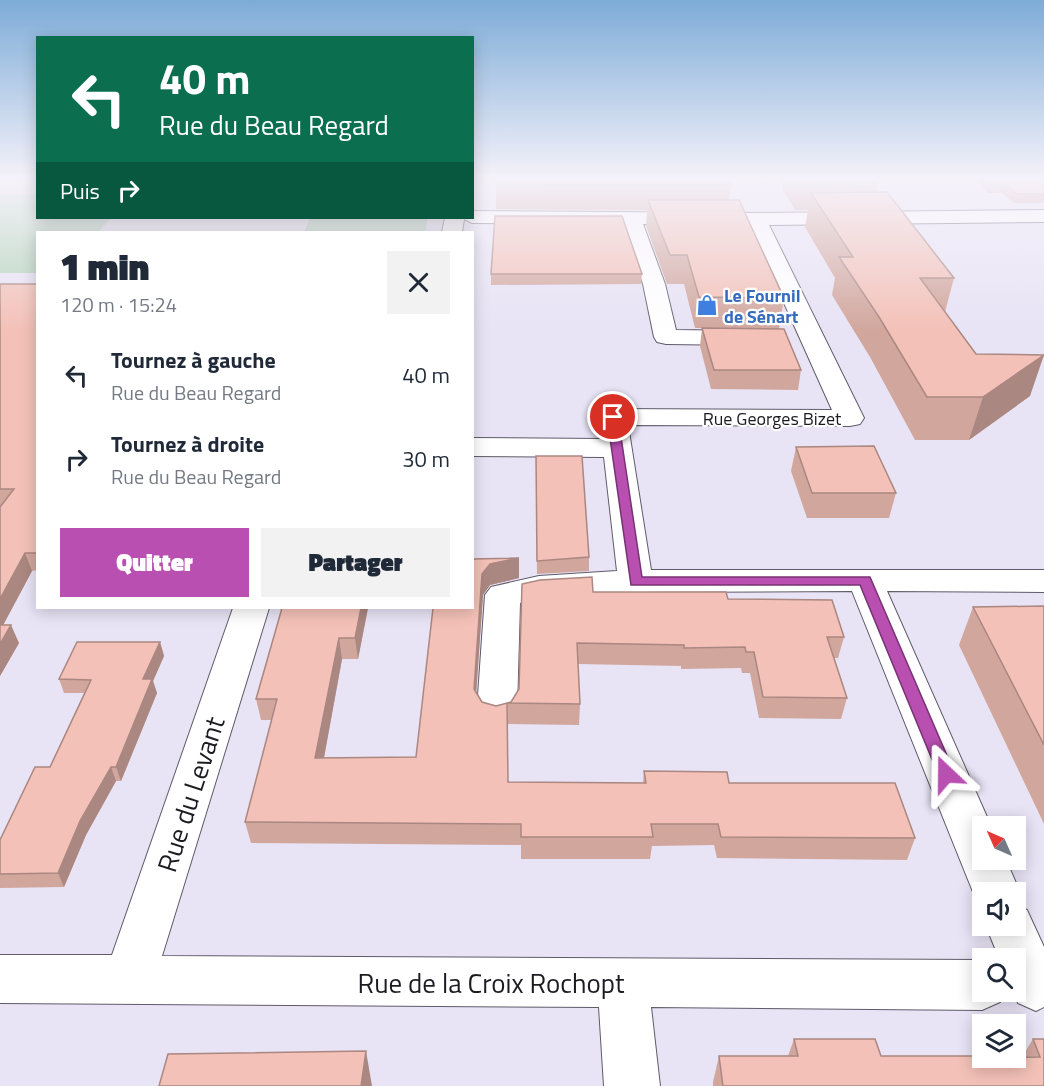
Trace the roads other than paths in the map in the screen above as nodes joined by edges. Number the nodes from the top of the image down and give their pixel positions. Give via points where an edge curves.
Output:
1 (635, 230) edge
2 (759, 230) edge
3 (790, 338) junction
4 (474, 447) edge
5 (617, 448) junction
6 (865, 580) junction
7 (636, 581) junction
8 (1044, 581) edge
9 (251, 609) edge
10 (497, 710) edge
11 (972, 835) edge
12 (1014, 936) edge
13 (0, 979) edge
14 (129, 980) junction
15 (623, 983) junction
16 (972, 985) edge
17 (1032, 986) edge
18 (632, 1086) edge

1 - 3 street via 654,284 666,338
2 - 3 street, Rue Georges Bizet
3 - 5 street, Rue Georges Bizet via 850,418 613,417
4 - 5 street
5 - 7 street
6 - 7 street
6 - 8 street
6 - 11 street
7 - 10 street via 538,587 503,595
9 - 14 street, Rue du Levant
12 - 17 street
13 - 14 street, Rue de la Croix Rochopt
14 - 15 street, Rue de la Croix Rochopt
15 - 16 street, Rue de la Croix Rochopt
15 - 18 street

